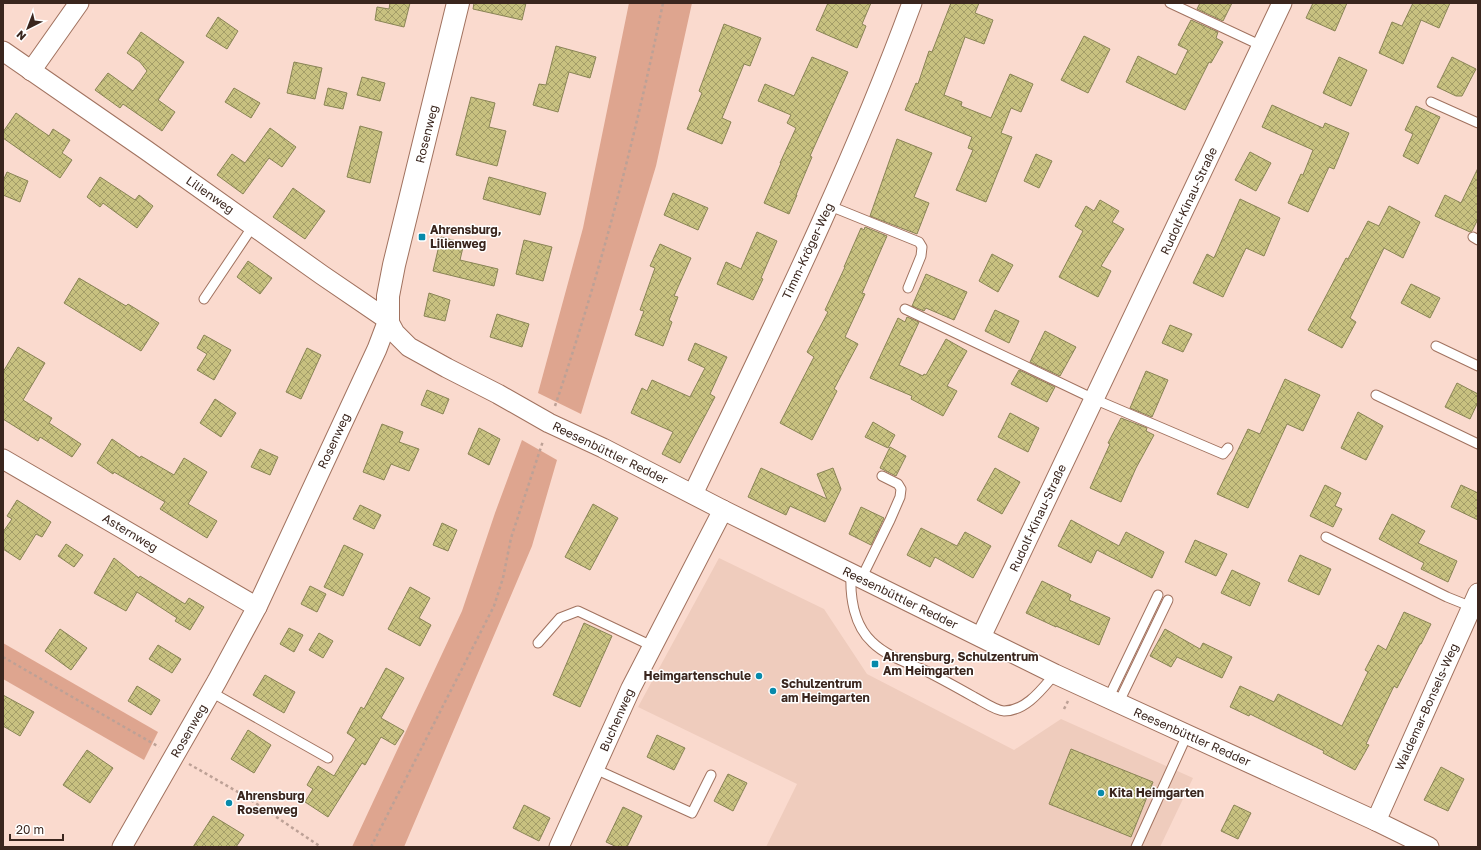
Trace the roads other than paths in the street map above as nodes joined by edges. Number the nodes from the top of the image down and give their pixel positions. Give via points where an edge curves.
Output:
1 (79, 3) edge
2 (458, 3) edge
3 (912, 3) edge
4 (1170, 3) edge
5 (1282, 3) edge
6 (1262, 46) junction
7 (3, 51) edge
8 (31, 71) junction
9 (1431, 102) dead end
10 (1478, 123) edge
11 (830, 206) junction
12 (253, 226) junction
13 (908, 288) dead end
14 (204, 299) dead end
15 (905, 309) dead end
16 (388, 320) junction
17 (1436, 346) dead end
18 (1478, 366) edge
19 (1376, 395) dead end
20 (1094, 399) junction
21 (1478, 444) edge
22 (1228, 448) dead end
23 (3, 459) edge
24 (882, 476) dead end
25 (693, 494) junction
26 (723, 510) junction
27 (1326, 537) dead end
28 (856, 577) junction
29 (1158, 595) dead end
30 (1168, 600) dead end
31 (1475, 600) edge
32 (257, 607) junction
33 (981, 638) junction
34 (538, 643) dead end
35 (652, 646) junction
36 (1055, 674) junction
37 (211, 692) junction
38 (1113, 701) junction
39 (1187, 735) junction
40 (328, 758) dead end
41 (595, 769) junction
42 (711, 775) dead end
43 (1376, 821) junction
44 (122, 847) edge
45 (559, 847) edge
46 (1136, 847) edge
47 (1429, 847) edge

1 - 8 street
2 - 16 street, Rosenweg via 394,265 388,296
3 - 11 street, Timm-Kröger-Weg
4 - 6 lane
5 - 6 street, Rudolf-Kinau-Straße
6 - 20 street, Rudolf-Kinau-Straße
7 - 8 street, Lilienweg
8 - 12 street, Lilienweg
9 - 10 lane
11 - 13 lane via 919,242 922,247 921,256
11 - 25 street, Timm-Kröger-Weg
12 - 14 lane
12 - 16 street, Lilienweg
15 - 20 lane
16 - 25 street, Reesenbüttler Redder via 395,333 409,347 549,424 603,448
16 - 32 street, Rosenweg via 377,349
17 - 18 lane
19 - 21 lane
20 - 22 lane via 1223,454
20 - 33 street, Rudolf-Kinau-Straße
23 - 32 street, Asternweg
24 - 28 lane via 898,484 901,489 900,497 890,520
25 - 26 street, Reesenbüttler Redder
26 - 28 street, Reesenbüttler Redder
26 - 35 street, Buchenweg
27 - 31 lane via 1447,597
28 - 33 street, Reesenbüttler Redder
28 - 36 lane via 850,588 854,612 872,642 990,705 1004,711 1017,708 1033,698
29 - 38 lane
30 - 38 lane
31 - 43 street, Waldemar-Bonsels-Weg
32 - 37 street, Rosenweg
33 - 36 street, Reesenbüttler Redder
34 - 35 lane via 560,618 578,611
35 - 41 street, Buchenweg
36 - 38 street, Reesenbüttler Redder
37 - 40 lane
37 - 44 street, Rosenweg
38 - 39 street, Reesenbüttler Redder
39 - 43 street, Reesenbüttler Redder
39 - 46 lane
41 - 42 lane via 692,813
41 - 45 street, Buchenweg
43 - 47 street, Reesenbüttler Redder

